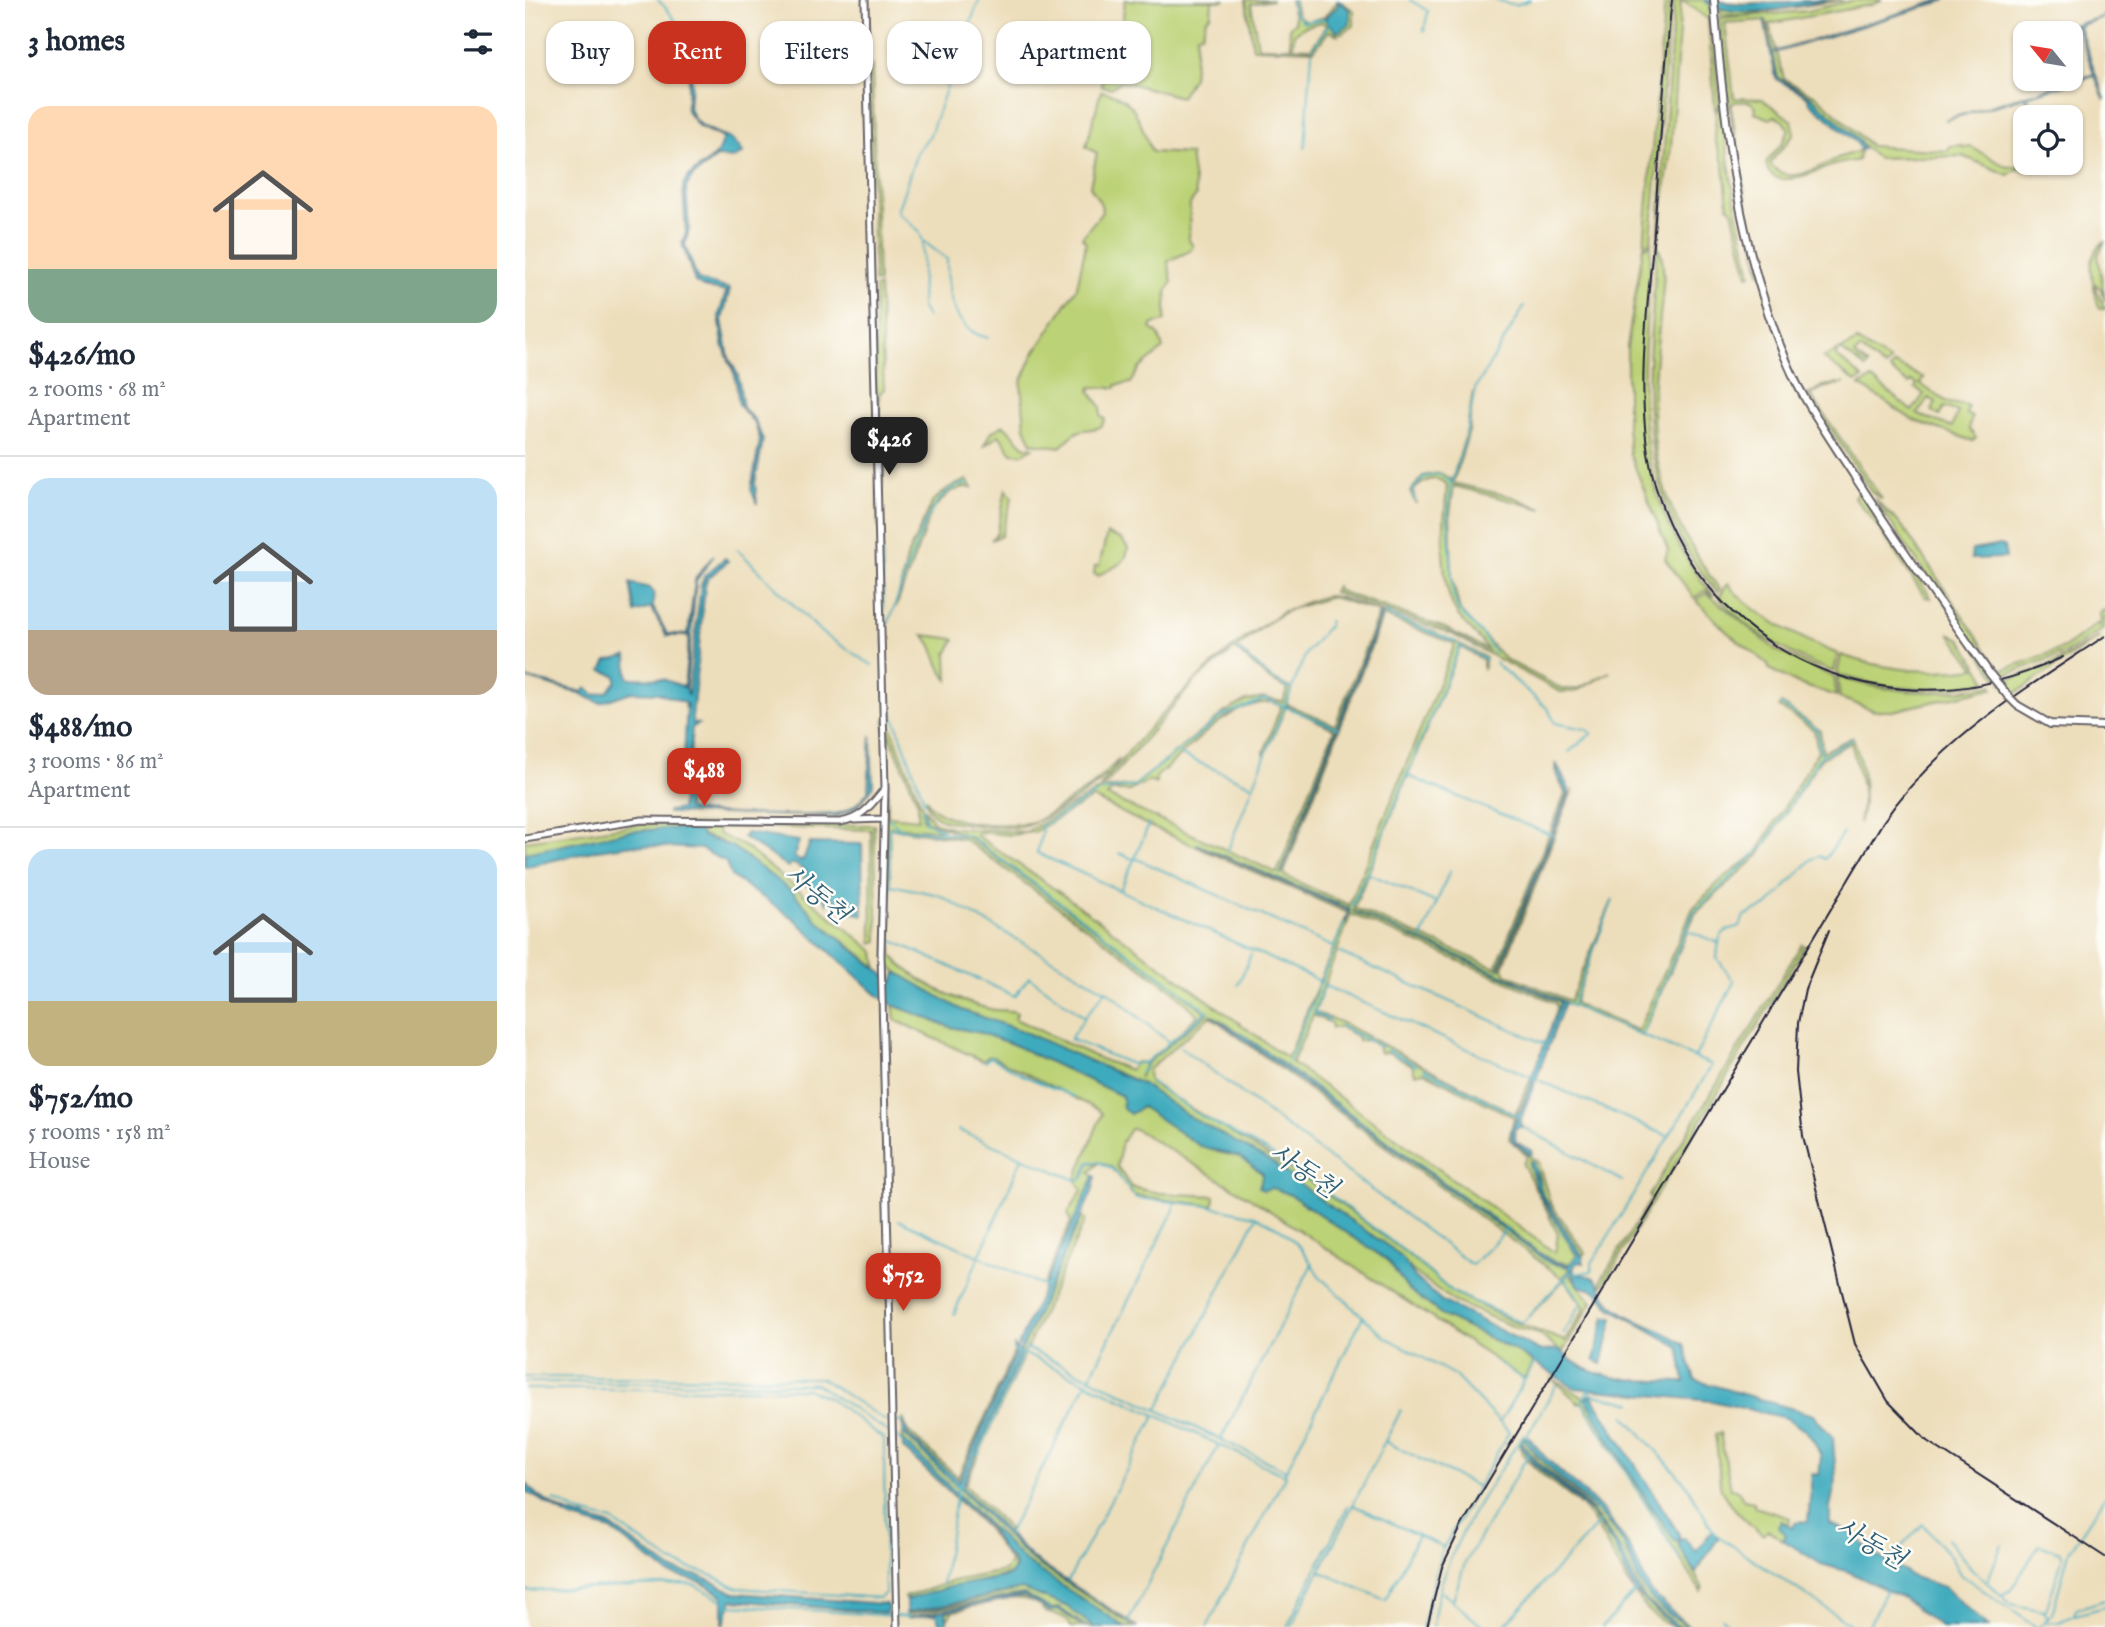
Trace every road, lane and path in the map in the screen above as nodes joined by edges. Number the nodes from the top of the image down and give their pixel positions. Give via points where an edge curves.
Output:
1 (865, 0) edge
2 (1714, 0) edge
3 (2105, 726) edge
4 (885, 788) junction
5 (882, 819) junction
6 (854, 820) junction
7 (525, 839) edge
8 (897, 1627) edge

1 - 4 main road
2 - 3 main road, bridge via 1741,207 1756,274 1805,400 2008,696 2050,724
4 - 5 main road
4 - 6 main road
5 - 6 main road
5 - 8 main road via 881,954
6 - 7 main road via 642,820

